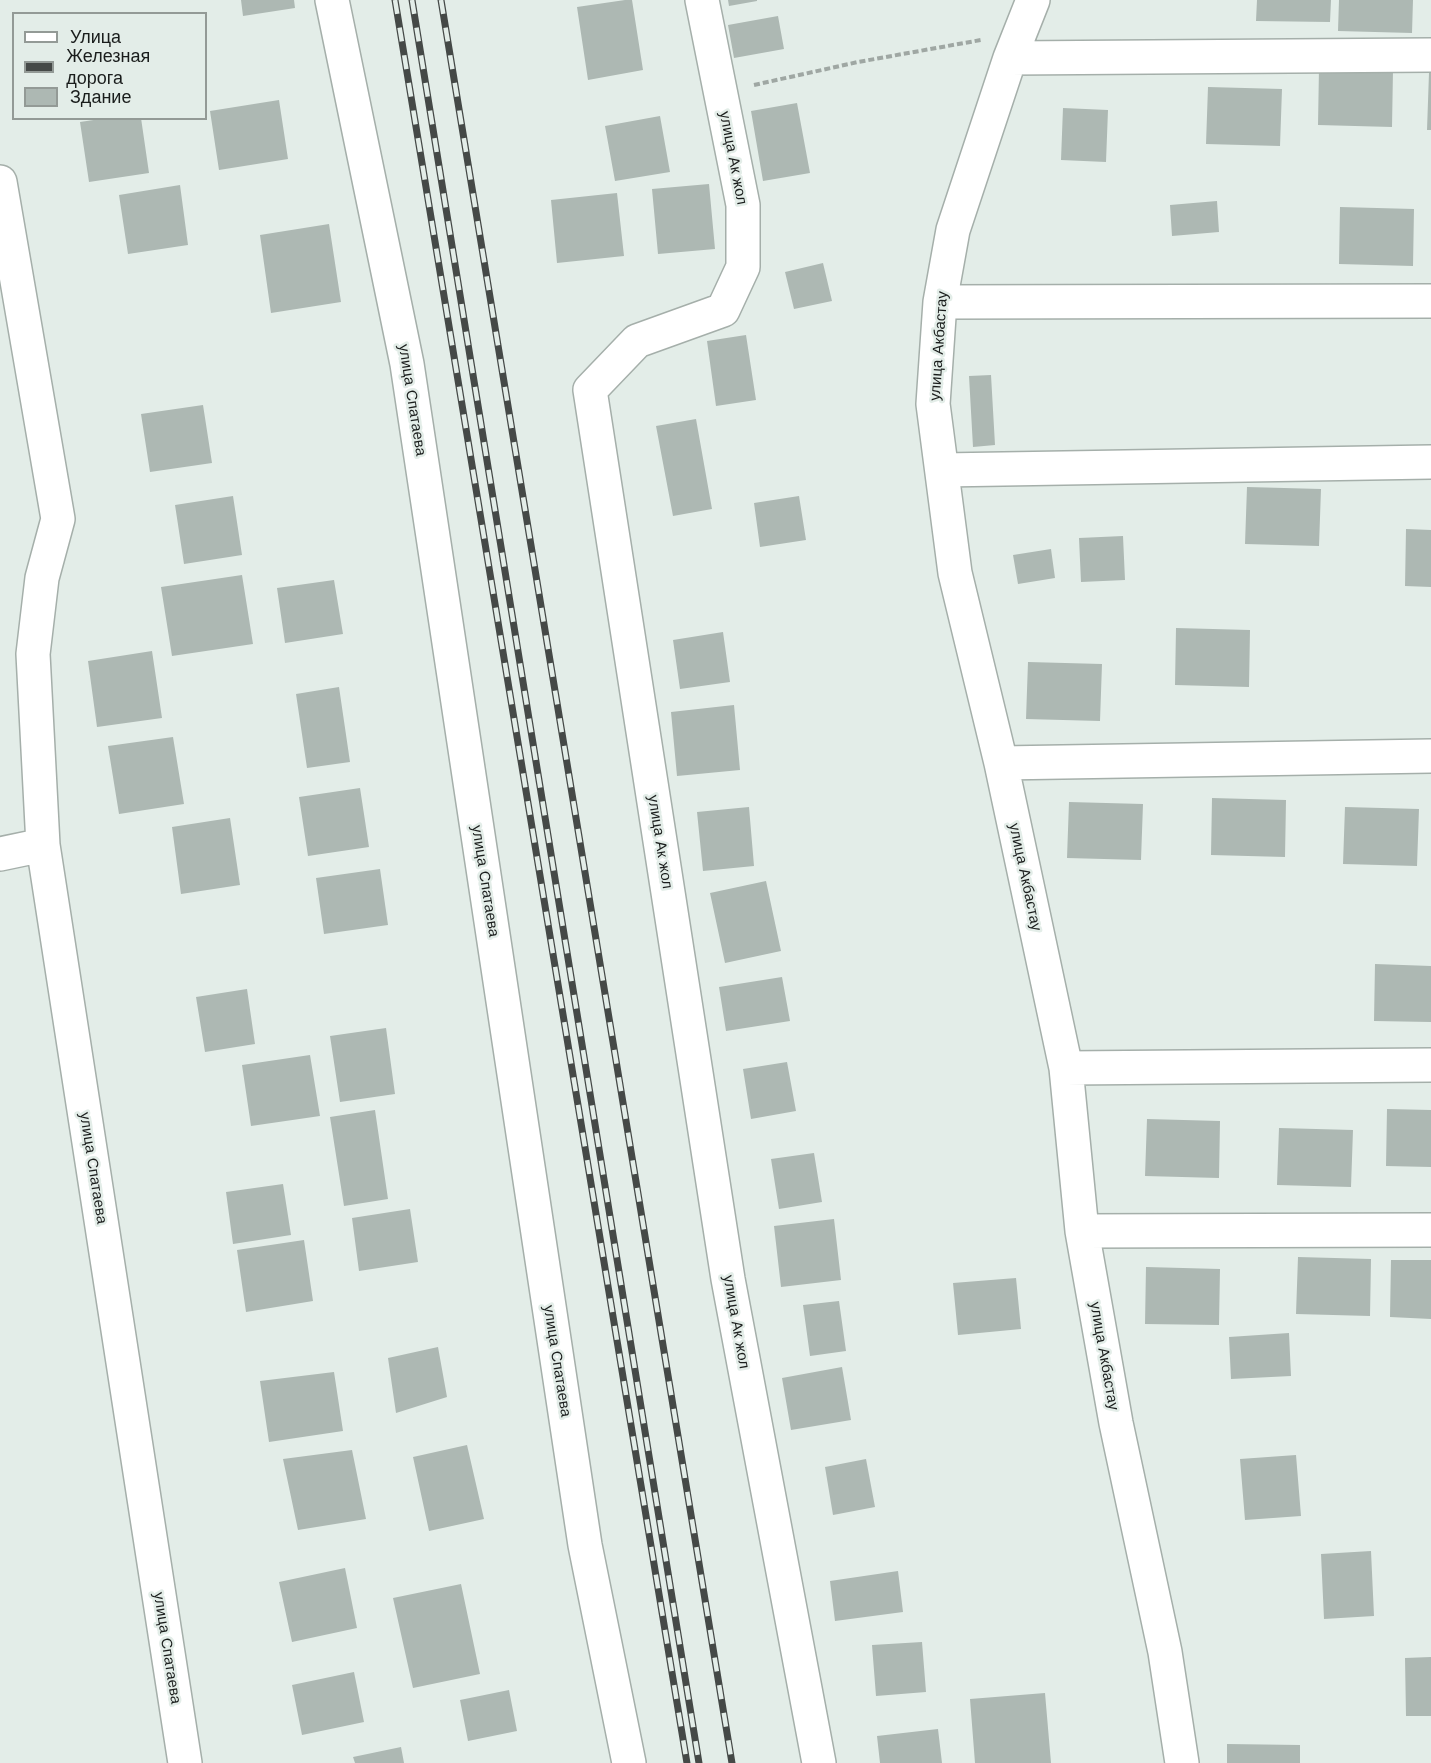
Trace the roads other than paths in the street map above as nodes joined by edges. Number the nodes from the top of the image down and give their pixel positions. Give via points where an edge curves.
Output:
1 (332, 0) edge
2 (702, 0) edge
3 (1033, 0) edge
4 (1015, 45) junction
5 (1431, 55) edge
6 (0, 182) edge
7 (1431, 301) edge
8 (940, 302) junction
9 (1431, 462) edge
10 (942, 470) junction
11 (1431, 756) edge
12 (1001, 763) junction
13 (44, 845) junction
14 (0, 854) edge
15 (1431, 1065) edge
16 (1066, 1068) junction
17 (1431, 1230) edge
18 (1082, 1231) junction
19 (185, 1763) edge
20 (629, 1763) edge
21 (819, 1763) edge
22 (1182, 1763) edge

1 - 20 street, улица Спатаева via 407,364 585,1545
2 - 21 street, улица Ак жол via 743,205 743,267 723,310 637,341 590,390 728,1279
3 - 4 street, улица Акбастау
4 - 5 street
4 - 8 street, улица Акбастау via 953,230
6 - 13 street, улица Спатаева via 58,519 42,578 33,654
7 - 8 street
8 - 10 street, улица Акбастау via 933,404
9 - 10 street
10 - 12 street, улица Акбастау via 956,573
11 - 12 street
12 - 16 street, улица Акбастау
13 - 14 street
13 - 19 street, улица Спатаева
15 - 16 street
16 - 18 street, улица Акбастау
17 - 18 street
18 - 22 street, улица Акбастау via 1116,1423 1165,1652

